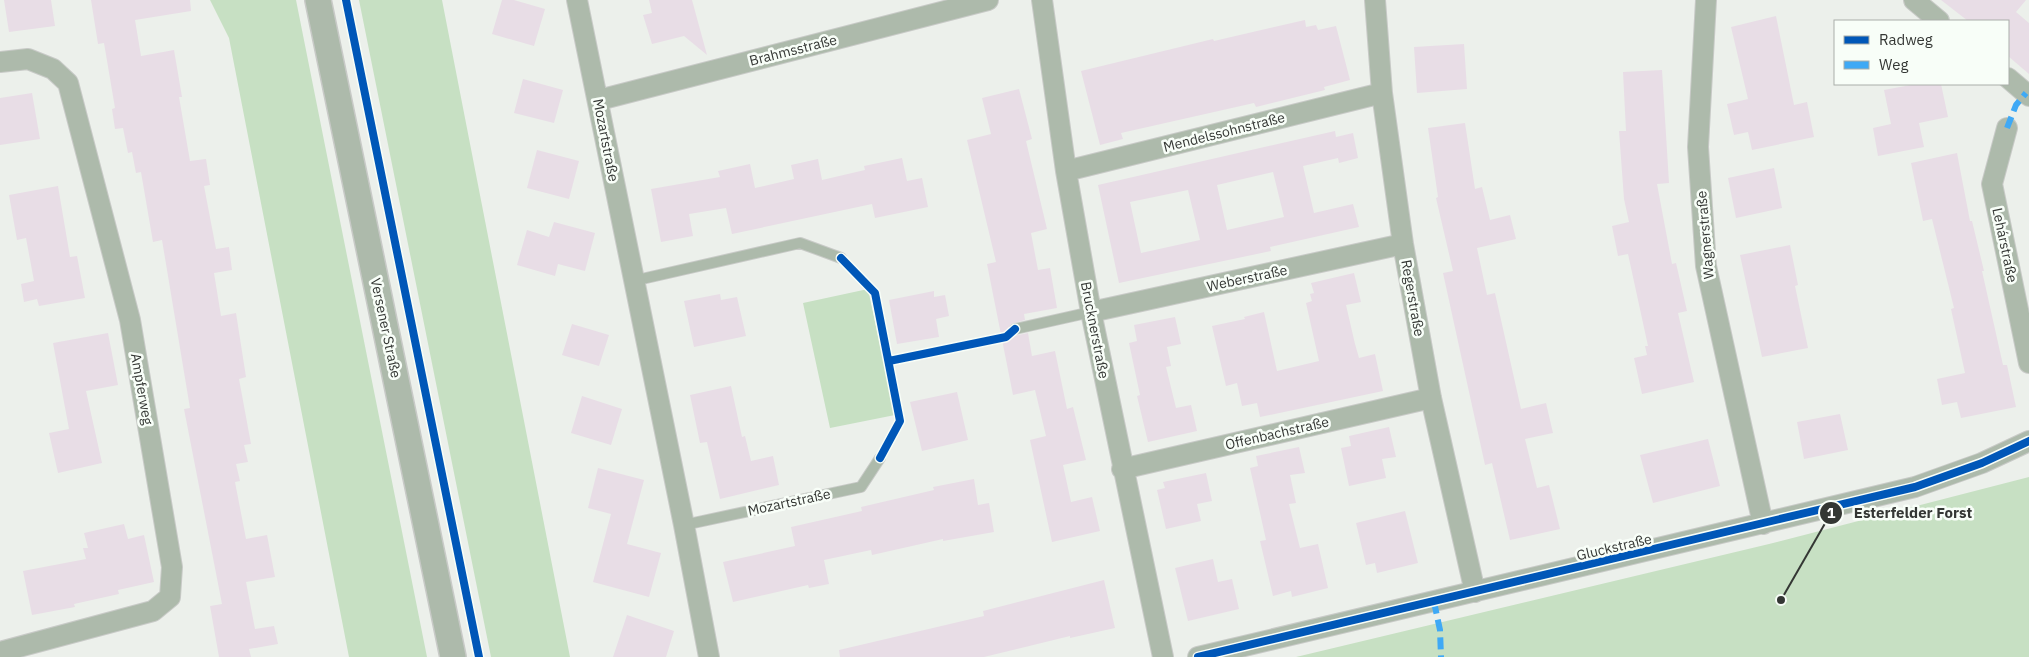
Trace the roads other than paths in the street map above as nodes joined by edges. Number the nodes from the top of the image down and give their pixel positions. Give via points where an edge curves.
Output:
1 (318, 0) edge
2 (577, 0) edge
3 (988, 0) edge
4 (1042, 0) edge
5 (1375, 0) edge
6 (1706, 0) edge
7 (1914, 0) edge
8 (1938, 20) edge
9 (0, 62) edge
10 (2009, 79) edge
11 (1382, 94) junction
12 (2029, 96) edge
13 (599, 100) junction
14 (2007, 128) dead end
15 (1066, 171) junction
16 (1403, 244) junction
17 (841, 258) dead end
18 (633, 281) junction
19 (1091, 312) junction
20 (1015, 329) dead end
21 (2029, 363) edge
22 (1431, 398) junction
23 (2029, 441) edge
24 (880, 458) dead end
25 (1122, 469) junction
26 (1764, 524) junction
27 (684, 525) junction
28 (1475, 592) junction
29 (0, 652) edge
30 (453, 657) edge
31 (709, 657) edge
32 (1163, 657) edge
33 (1198, 657) edge

1 - 30 street, Versener Straße
2 - 13 street, Mozartstraße
3 - 13 street, Brahmsstraße
4 - 15 street, Brucknerstraße
5 - 11 street, Regerstraße
6 - 26 street, Wagnerstraße via 1698,147 1706,266
7 - 8 street
9 - 29 street, Ampferweg via 28,59 53,69 68,83 130,320 172,567 170,598 152,612
10 - 12 street
11 - 15 street, Mendelssohnstraße
11 - 16 street, Regerstraße
13 - 18 street, Mozartstraße
14 - 21 street, Lehárstraße via 1992,184
15 - 19 street, Brucknerstraße
16 - 19 street, Weberstraße
16 - 22 street, Regerstraße
17 - 18 lane via 800,243
18 - 27 street, Mozartstraße
19 - 20 lane
19 - 25 street, Brucknerstraße
22 - 25 street, Offenbachstraße
22 - 28 street, Regerstraße
23 - 26 street, Gluckstraße via 1982,463 1915,487
24 - 27 lane, Mozartstraße via 861,487
25 - 32 street, Brucknerstraße
26 - 28 street, Gluckstraße
27 - 31 street, Mozartstraße
28 - 33 street, Gluckstraße

